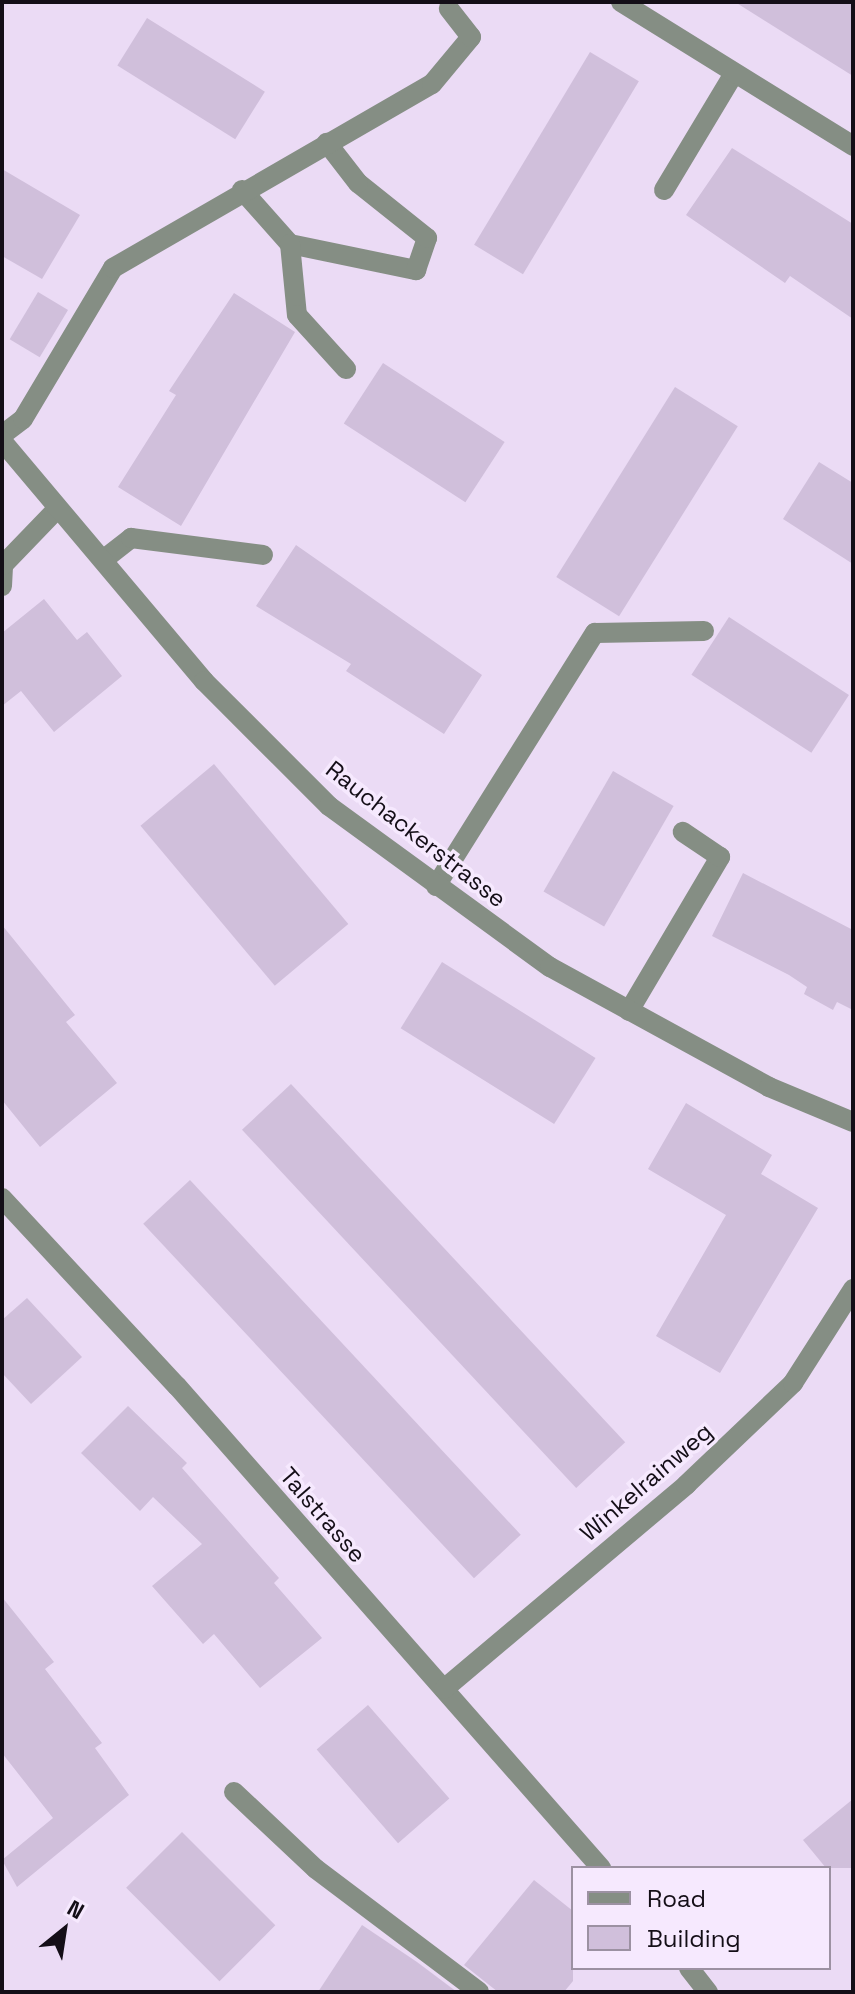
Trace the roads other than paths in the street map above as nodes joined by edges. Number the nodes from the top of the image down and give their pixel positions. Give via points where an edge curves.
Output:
1 (621, 2) edge
2 (449, 9) dead end
3 (733, 75) junction
4 (327, 143) junction
5 (853, 146) edge
6 (242, 190) junction
7 (664, 190) dead end
8 (290, 244) junction
9 (346, 369) dead end
10 (2, 438) edge
11 (58, 508) junction
12 (263, 555) dead end
13 (103, 560) junction
14 (2, 586) edge
15 (704, 631) dead end
16 (683, 832) dead end
17 (436, 886) junction
18 (629, 1011) junction
19 (853, 1122) edge
20 (2, 1198) edge
21 (853, 1289) edge
22 (444, 1689) junction
23 (234, 1792) dead end
24 (599, 1866) edge
25 (691, 1970) edge
26 (479, 1992) edge
27 (708, 1992) edge

1 - 3 street
2 - 4 street via 471,37 432,84
3 - 5 street
3 - 7 street
4 - 6 street
4 - 8 street via 358,183 427,238 416,270
6 - 8 street
6 - 10 street via 113,268 23,419
8 - 9 street via 297,315
10 - 11 street, Rauchackerstrasse
11 - 13 street, Rauchackerstrasse
11 - 14 street via 3,565
12 - 13 street via 131,538
13 - 17 street, Rauchackerstrasse via 204,681 329,806
15 - 17 street via 595,633
16 - 18 street via 720,857
17 - 18 street, Rauchackerstrasse via 550,967
18 - 19 street, Rauchackerstrasse via 769,1087
20 - 22 street, Talstrasse
21 - 22 street, Winkelrainweg via 793,1383 686,1485
22 - 24 street, Talstrasse
23 - 26 street via 316,1869
25 - 27 street

